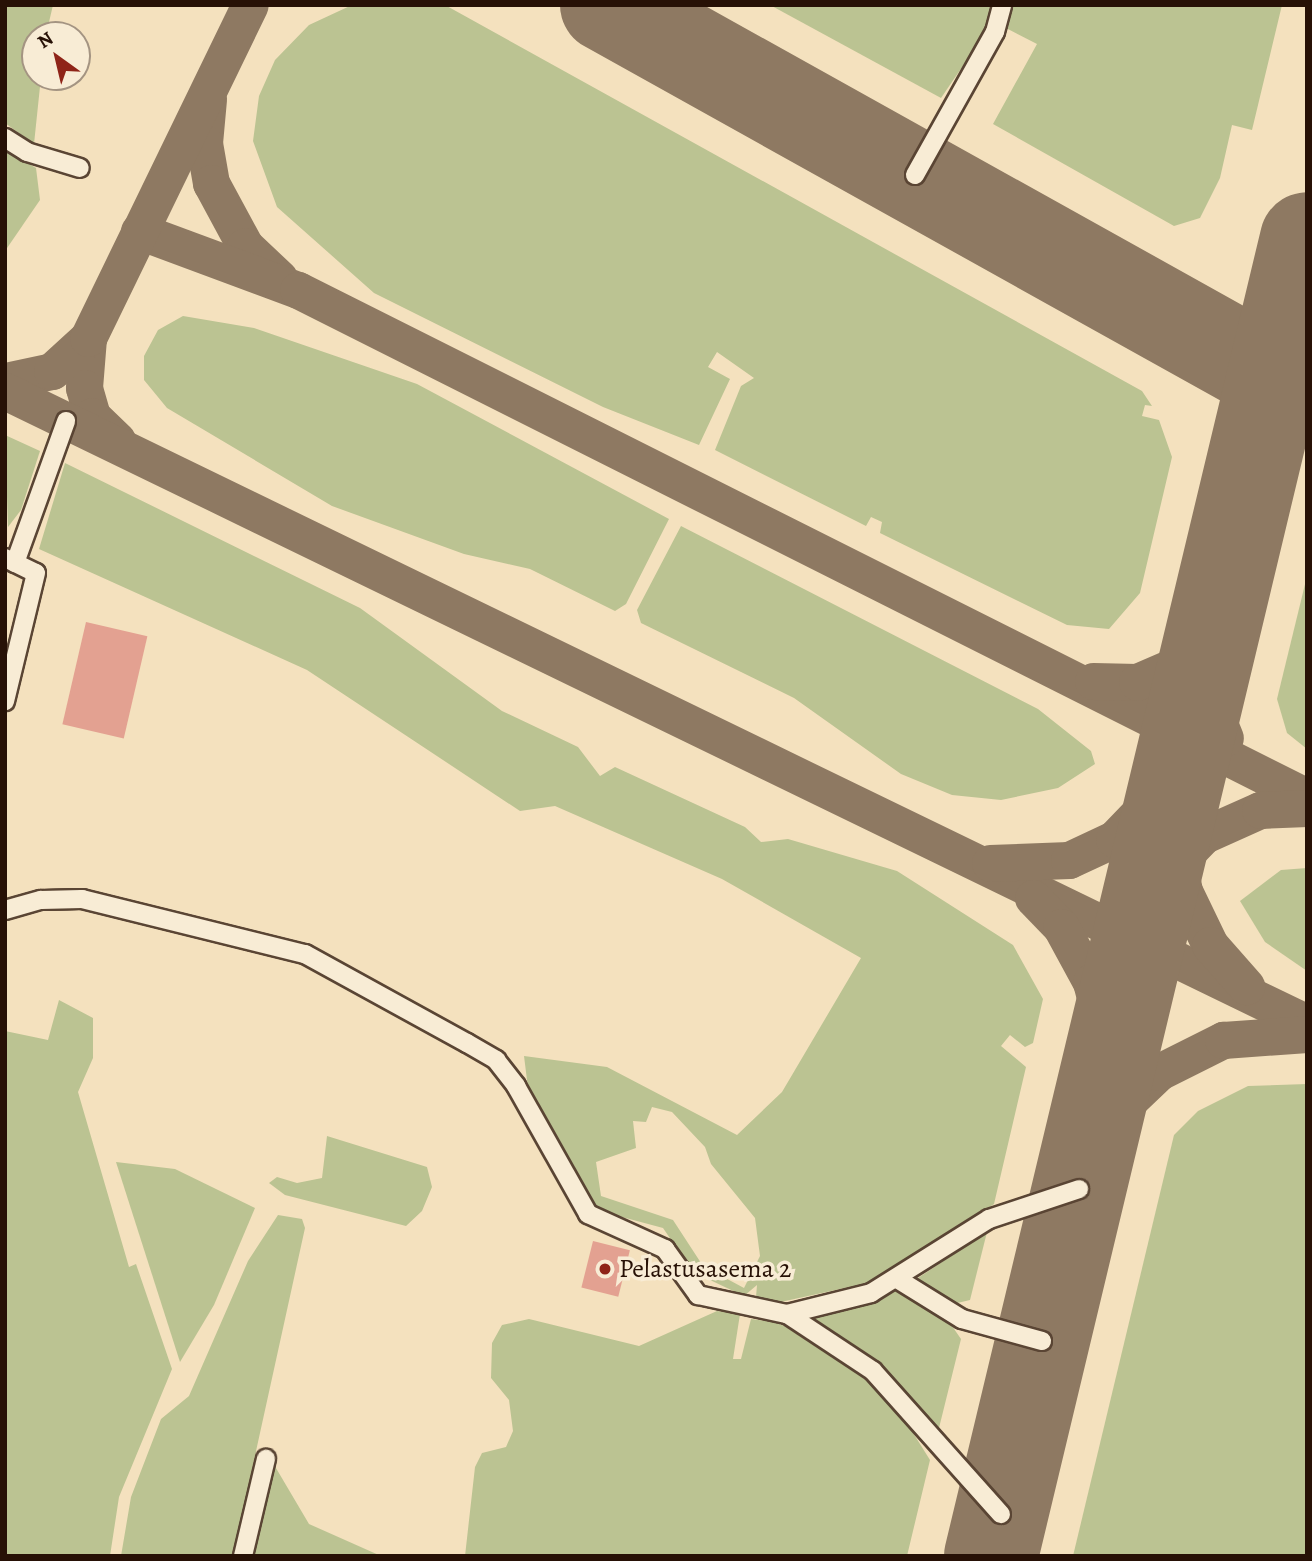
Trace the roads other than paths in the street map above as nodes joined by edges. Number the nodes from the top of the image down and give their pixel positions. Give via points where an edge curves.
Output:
1 (1002, 5) edge
2 (5, 138) edge
3 (80, 168) dead end
4 (915, 175) dead end
5 (66, 421) dead end
6 (10, 560) edge
7 (6, 693) edge
8 (5, 910) edge
9 (1079, 1189) dead end
10 (899, 1280) junction
11 (787, 1314) junction
12 (1042, 1341) dead end
13 (266, 1459) dead end
14 (1001, 1514) dead end
15 (243, 1556) edge

1 - 4 lane via 995,32
2 - 3 lane via 27,152
5 - 6 lane
6 - 7 lane via 36,573
8 - 11 lane via 41,900 82,899 296,952 342,970 496,1060 597,1222 665,1249 698,1295
9 - 10 lane via 989,1219
10 - 11 lane
10 - 12 lane via 962,1319
11 - 14 lane via 873,1371
13 - 15 lane

